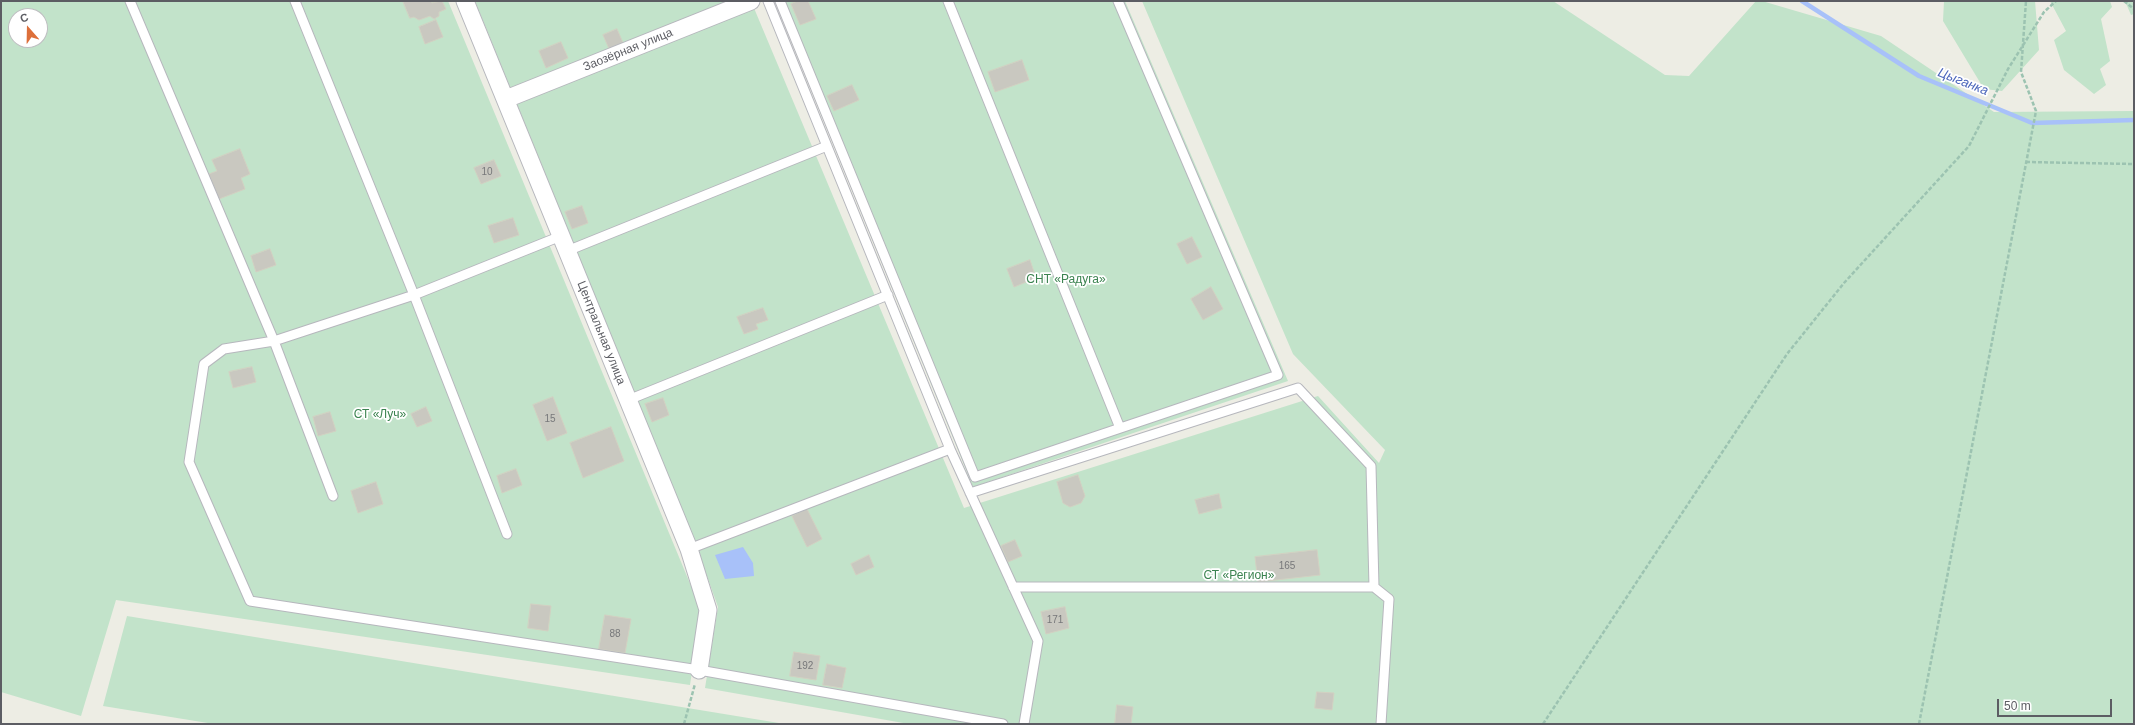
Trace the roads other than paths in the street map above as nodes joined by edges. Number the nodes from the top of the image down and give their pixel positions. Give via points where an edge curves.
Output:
1 (130, 1) edge
2 (295, 1) edge
3 (466, 1) edge
4 (751, 1) edge
5 (768, 1) edge
6 (780, 1) edge
7 (948, 1) edge
8 (1118, 1) edge
9 (506, 99) junction
10 (827, 146) junction
11 (564, 243) junction
12 (414, 295) junction
13 (888, 295) junction
14 (274, 341) junction
15 (628, 400) junction
16 (1120, 428) junction
17 (950, 449) junction
18 (970, 493) junction
19 (333, 496) dead end
20 (507, 534) dead end
21 (689, 549) junction
22 (1013, 587) junction
23 (1374, 587) junction
24 (699, 670) junction
25 (1003, 724) edge
26 (1024, 724) edge
27 (1381, 724) edge

1 - 14 lane
2 - 12 lane
3 - 9 street, Центральная улица
4 - 9 street, Заозёрная улица
5 - 10 lane
6 - 16 lane via 975,477
7 - 16 lane
8 - 16 lane via 1278,375
9 - 11 street, Центральная улица
10 - 11 lane
10 - 13 lane
11 - 12 lane
11 - 15 street, Центральная улица
12 - 14 lane
12 - 20 lane
13 - 15 lane
13 - 17 lane
14 - 19 lane
14 - 24 lane via 224,349 204,364 189,462 250,601
15 - 21 street, Центральная улица
17 - 18 lane
17 - 21 lane
18 - 22 lane
18 - 23 lane via 1298,388 1371,466
21 - 24 street, Центральная улица via 708,610
22 - 23 lane
22 - 26 lane via 1038,641
23 - 27 lane via 1389,599
24 - 25 lane

